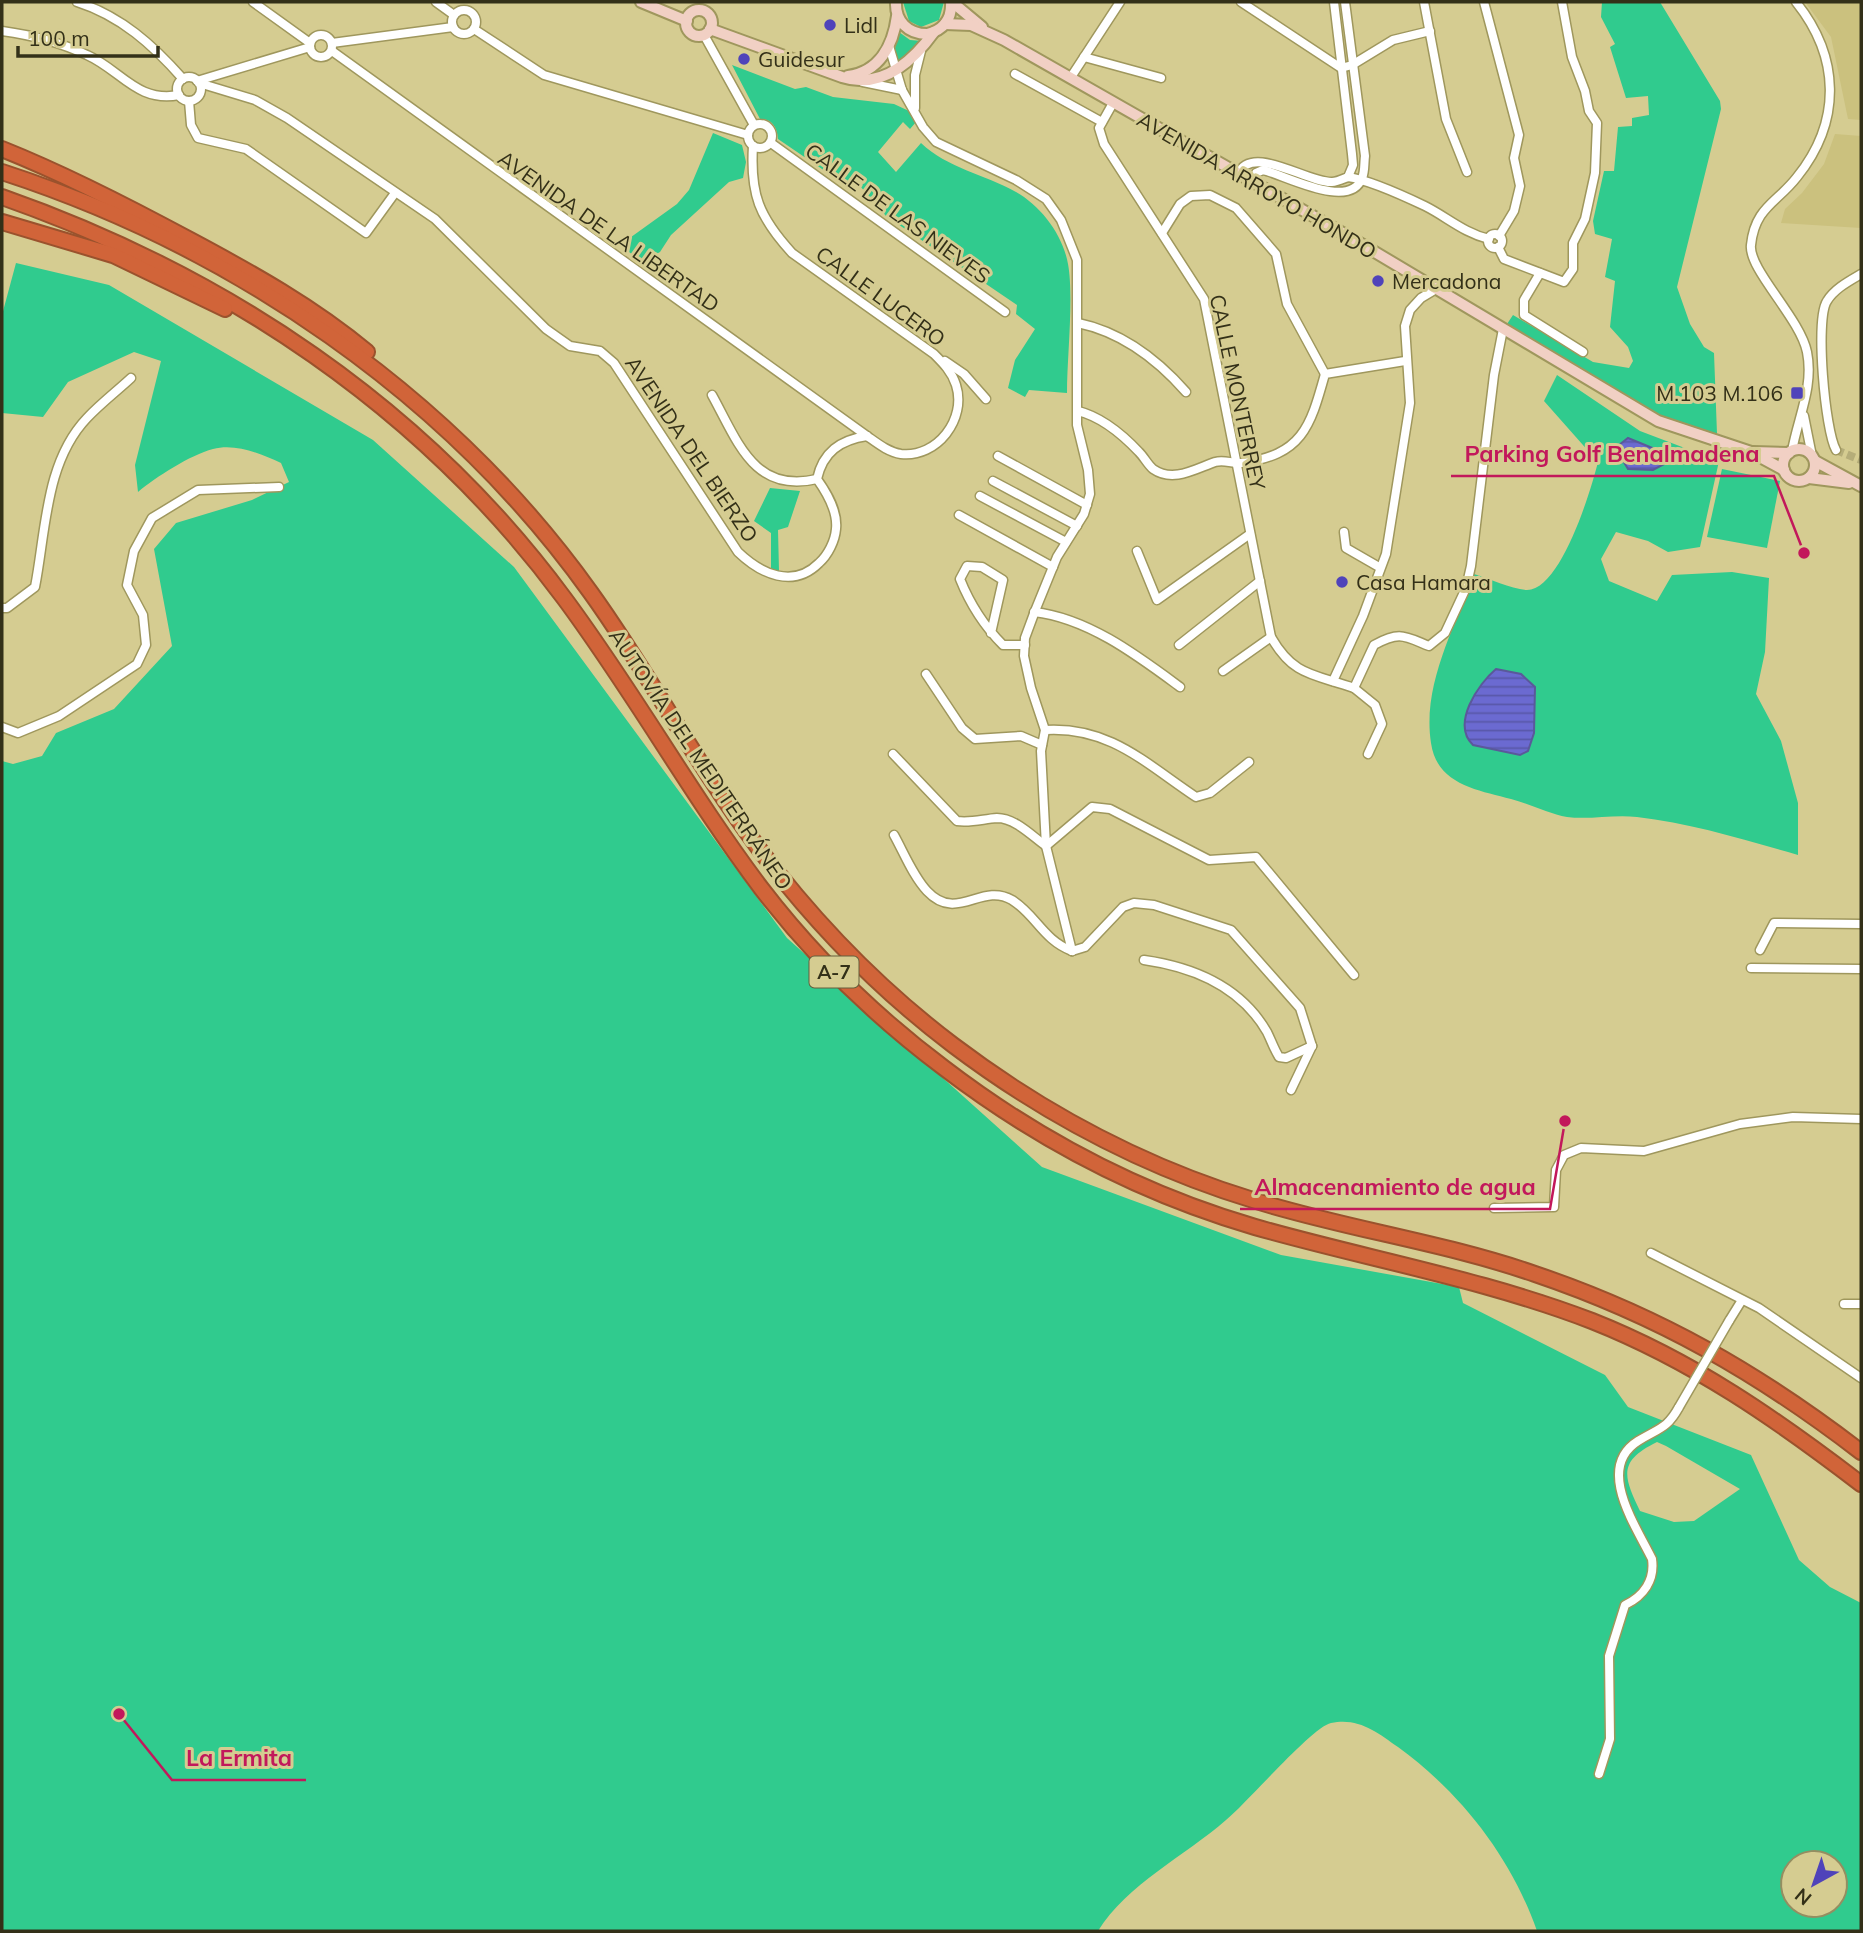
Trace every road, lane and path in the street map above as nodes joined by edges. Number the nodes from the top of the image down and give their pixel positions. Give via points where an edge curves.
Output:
1 (78, 2) edge
2 (253, 2) edge
3 (436, 2) edge
4 (641, 2) edge
5 (951, 2) edge
6 (1120, 2) edge
7 (1241, 2) edge
8 (1334, 2) edge
9 (1346, 2) edge
10 (1424, 2) edge
11 (1483, 2) edge
12 (1562, 2) edge
13 (1796, 2) edge
14 (895, 7) edge
15 (454, 16) junction
16 (687, 21) junction
17 (945, 24) junction
18 (453, 27) junction
19 (474, 29) junction
20 (2, 31) edge
21 (987, 31) junction
22 (1430, 31) junction
23 (707, 32) junction
24 (934, 32) junction
25 (310, 45) junction
26 (889, 46) junction
27 (332, 47) junction
28 (921, 51) junction
29 (1084, 57) junction
30 (1352, 65) junction
31 (1341, 68) junction
32 (895, 71) junction
33 (833, 72) junction
34 (1015, 74) dead end
35 (1071, 77) junction
36 (1161, 78) dead end
37 (183, 79) junction
38 (860, 80) junction
39 (198, 82) junction
40 (902, 90) junction
41 (179, 95) junction
42 (189, 101) junction
43 (1112, 103) junction
44 (915, 111) junction
45 (1102, 122) junction
46 (754, 125) junction
47 (748, 135) junction
48 (771, 143) junction
49 (753, 146) junction
50 (2, 149) edge
51 (2, 172) edge
52 (1467, 172) dead end
53 (1238, 174) junction
54 (1348, 177) junction
55 (1362, 179) junction
56 (1252, 182) junction
57 (1378, 188) junction
58 (1354, 189) junction
59 (395, 192) junction
60 (2, 197) edge
61 (2, 222) edge
62 (1162, 233) junction
63 (1499, 236) junction
64 (1489, 239) junction
65 (1498, 247) junction
66 (1540, 273) junction
67 (1861, 274) edge
68 (1436, 289) junction
69 (1004, 312) dead end
70 (1078, 323) junction
71 (1503, 329) junction
72 (1823, 351) junction
73 (1583, 352) dead end
74 (1807, 352) junction
75 (934, 354) junction
76 (1405, 360) junction
77 (1325, 374) junction
78 (131, 378) dead end
79 (360, 389) junction
80 (1186, 392) dead end
81 (712, 395) dead end
82 (986, 399) dead end
83 (1077, 411) junction
84 (1804, 413) junction
85 (450, 433) junction
86 (867, 436) junction
87 (1836, 450) dead end
88 (1751, 452) junction
89 (1790, 452) junction
90 (998, 456) dead end
91 (1814, 458) junction
92 (1237, 464) junction
93 (1784, 470) junction
94 (1809, 478) junction
95 (817, 479) junction
96 (993, 481) dead end
97 (1860, 486) edge
98 (279, 487) dead end
99 (981, 496) dead end
100 (1087, 505) junction
101 (959, 515) dead end
102 (1077, 526) junction
103 (1344, 532) dead end
104 (1250, 534) junction
105 (1066, 542) junction
106 (1137, 551) dead end
107 (1053, 567) junction
108 (1379, 567) junction
109 (1260, 581) junction
110 (2, 608) edge
111 (1034, 612) junction
112 (991, 633) junction
113 (1271, 637) junction
114 (1025, 645) junction
115 (1179, 645) dead end
116 (1223, 671) dead end
117 (926, 674) dead end
118 (1333, 681) junction
119 (1180, 687) dead end
120 (1354, 688) junction
121 (2, 727) edge
122 (1045, 730) junction
123 (1042, 745) junction
124 (893, 754) dead end
125 (1368, 754) dead end
126 (1250, 762) dead end
127 (894, 835) dead end
128 (1046, 846) junction
129 (1861, 924) edge
130 (1760, 950) dead end
131 (1072, 951) junction
132 (1144, 960) dead end
133 (1751, 968) dead end
134 (1861, 969) edge
135 (1354, 975) dead end
136 (1312, 1046) junction
137 (1291, 1090) dead end
138 (1861, 1119) edge
139 (1494, 1208) dead end
140 (1651, 1253) dead end
141 (1742, 1300) junction
142 (1844, 1304) dead end
143 (1861, 1304) edge
144 (1861, 1378) edge
145 (1861, 1452) edge
146 (1861, 1484) edge
147 (1599, 1774) dead end

1 - 37 street via 126,25
2 - 25 street
3 - 15 street
4 - 16 main road
5 - 17 main road
5 - 21 main road, AVENIDA ARROYO HONDO
6 - 29 street
7 - 31 street
8 - 31 street
9 - 30 street
10 - 22 street
11 - 63 street via 1519,144 1514,158 1520,186 1514,211
12 - 66 street via 1572,57 1597,123 1595,173 1585,219 1573,243 1573,269 1564,282
13 - 74 street via 1824,46 1829,114 1814,152 1796,179 1772,199 1755,222 1750,248 1762,278 1783,301
14 - 24 main road via 912,32
14 - 26 main road
15 - 18 street
15 - 19 street via 469,11 475,19
16 - 23 main road via 693,34
16 - 23 main road via 692,13 702,11 711,18
17 - 21 main road, AVENIDA ARROYO HONDO
17 - 24 main road
18 - 19 street via 464,34
18 - 27 street
19 - 47 street via 544,75
20 - 41 street via 31,35 88,55 144,93 164,98
21 - 35 main road, AVENIDA ARROYO HONDO
22 - 30 street via 1392,40
22 - 52 street via 1446,119
23 - 33 main road
23 - 46 street
24 - 28 main road
25 - 27 street via 322,34
25 - 27 street via 319,58
25 - 39 street
26 - 32 street
26 - 33 main road via 864,72 849,76
27 - 86 street, AVENIDA DE LA LIBERTAD
28 - 32 main road
28 - 44 street via 915,75
29 - 35 street
29 - 36 street
30 - 31 street
30 - 55 street via 1365,156
31 - 54 street via 1353,154
32 - 38 main road
32 - 40 street
33 - 38 main road
34 - 45 street
35 - 43 main road, AVENIDA ARROYO HONDO
37 - 39 street
37 - 41 street via 177,87
38 - 40 street
39 - 42 street via 200,96
39 - 59 street, AVENIDA DEL BIERZO via 255,100
40 - 44 street
41 - 42 street
42 - 59 street via 191,125 198,138 246,149 366,233
43 - 45 street
43 - 53 main road, AVENIDA ARROYO HONDO
44 - 70 street via 936,142 1046,199 1061,220 1077,260
45 - 62 street, CALLE MONTERREY via 1099,128 1104,144
46 - 47 street
46 - 48 street via 769,127
47 - 49 street
48 - 49 street via 763,148
48 - 69 street, CALLE DE LAS NIEVES
49 - 75 street, CALLE LUCERO via 752,186 781,241
50 - 85 highway via 119,201 285,294 395,376
51 - 85 highway, AUTOVÍA DEL MEDITERRÁNEO / A-7 via 119,216 228,272 366,363
53 - 54 street via 1241,166 1251,162 1333,183
53 - 56 main road, AVENIDA ARROYO HONDO
54 - 55 street
55 - 57 street
55 - 58 street
56 - 58 street via 1263,170 1320,190
56 - 68 main road, AVENIDA ARROYO HONDO
57 - 58 street
57 - 64 street
59 - 95 street, AVENIDA DEL BIERZO via 435,219 547,329 570,346 600,352 614,363 738,552 753,566 787,578 801,577 824,558 836,529 828,496
60 - 79 highway, AUTOVÍA DEL MEDITERRÁNEO / A-7 via 58,217 197,281
61 - 79 highway via 113,256 171,281
62 - 77 street via 1180,204 1191,197 1210,195 1236,208 1276,254 1287,304
62 - 92 street, CALLE MONTERREY via 1204,299
63 - 64 street via 1493,234
63 - 65 street via 1502,242
64 - 65 street via 1491,246
65 - 66 street via 1504,259
66 - 73 street via 1524,300 1524,315
67 - 72 street via 1828,298 1820,322
68 - 71 main road, AVENIDA ARROYO HONDO
68 - 76 street via 1410,310
70 - 80 street via 1126,341 1166,369
70 - 83 street
71 - 88 main road, AVENIDA ARROYO HONDO via 1658,421
71 - 120 street via 1473,558 1465,588 1437,642 1429,646 1395,635 1374,645
72 - 74 street
72 - 87 street via 1830,440
74 - 84 street
75 - 82 street via 964,374
75 - 86 street, CALLE LUCERO via 951,374 958,398 947,433 928,450 900,454
76 - 77 street
76 - 108 street via 1410,403 1386,554
77 - 92 street via 1314,412 1298,438 1279,455
78 - 110 street via 86,419 66,447 53,477 35,587
79 - 146 highway, AUTOVÍA DEL MEDITERRÁNEO / A-7 via 450,465 525,547 615,668 722,834 805,941 895,1030 944,1069 1036,1133 1127,1179 1249,1225 1551,1306 1666,1353 1776,1418
81 - 95 street via 766,477 797,484
83 - 92 street via 1120,433 1154,469 1170,475 1184,475 1223,460
83 - 100 street via 1088,470
84 - 89 street
84 - 91 street
85 - 145 highway, AUTOVÍA DEL MEDITERRÁNEO / A-7 via 548,537 588,589 785,883 897,1000 954,1046 1047,1108 1152,1162 1253,1200 1528,1271 1674,1331 1797,1402
86 - 95 street via 852,438 832,450
88 - 89 main road, AVENIDA ARROYO HONDO
88 - 93 main road, AVENIDA ARROYO HONDO
89 - 91 main road via 1799,449
89 - 93 main road via 1784,458
90 - 100 street
91 - 94 main road via 1815,470
91 - 97 main road
92 - 104 street, CALLE MONTERREY
93 - 94 main road via 1796,481
94 - 97 main road
96 - 102 street
98 - 121 street via 198,490 152,518 134,551 127,584 143,615 146,645 137,664 59,716 18,733
99 - 105 street
100 - 102 street
101 - 107 street
102 - 105 street
103 - 108 street via 1346,548
104 - 106 street via 1157,600
104 - 109 street, CALLE MONTERREY
105 - 107 street
107 - 111 street
108 - 118 street
109 - 113 street, CALLE MONTERREY
109 - 115 street
111 - 114 street
111 - 119 street via 1077,623
112 - 112 street via 968,600 960,579 967,566 982,567 1003,580
112 - 114 street via 1003,645
113 - 116 street
113 - 118 street, CALLE MONTERREY via 1298,671
114 - 122 street via 1031,688
117 - 123 street via 962,728 975,739 1021,736
118 - 120 street, CALLE MONTERREY
120 - 125 street via 1375,705 1382,724
122 - 123 street
122 - 126 street via 1083,730 1106,737 1196,797 1210,793
123 - 128 street
124 - 128 street via 957,821 1000,818 1020,826
127 - 131 street via 926,890 940,901 955,906 988,895 1002,896 1013,901 1055,944
128 - 131 street
128 - 135 street via 1092,807 1131,818 1209,860 1256,857
129 - 130 street via 1774,923
131 - 136 street via 1085,947 1123,907 1134,903 1231,930 1300,1008
132 - 136 street via 1175,965 1226,988 1245,1003 1279,1057
133 - 134 street
136 - 137 street
138 - 139 street via 1793,1117 1740,1124 1644,1151 1581,1148 1564,1155 1556,1170 1554,1207
140 - 141 street
141 - 144 street via 1798,1332
141 - 147 street, bridge via 1666,1427 1627,1450 1619,1467 1619,1486 1653,1570 1643,1592 1625,1605 1613,1641 1608,1687 1610,1739
142 - 143 street

